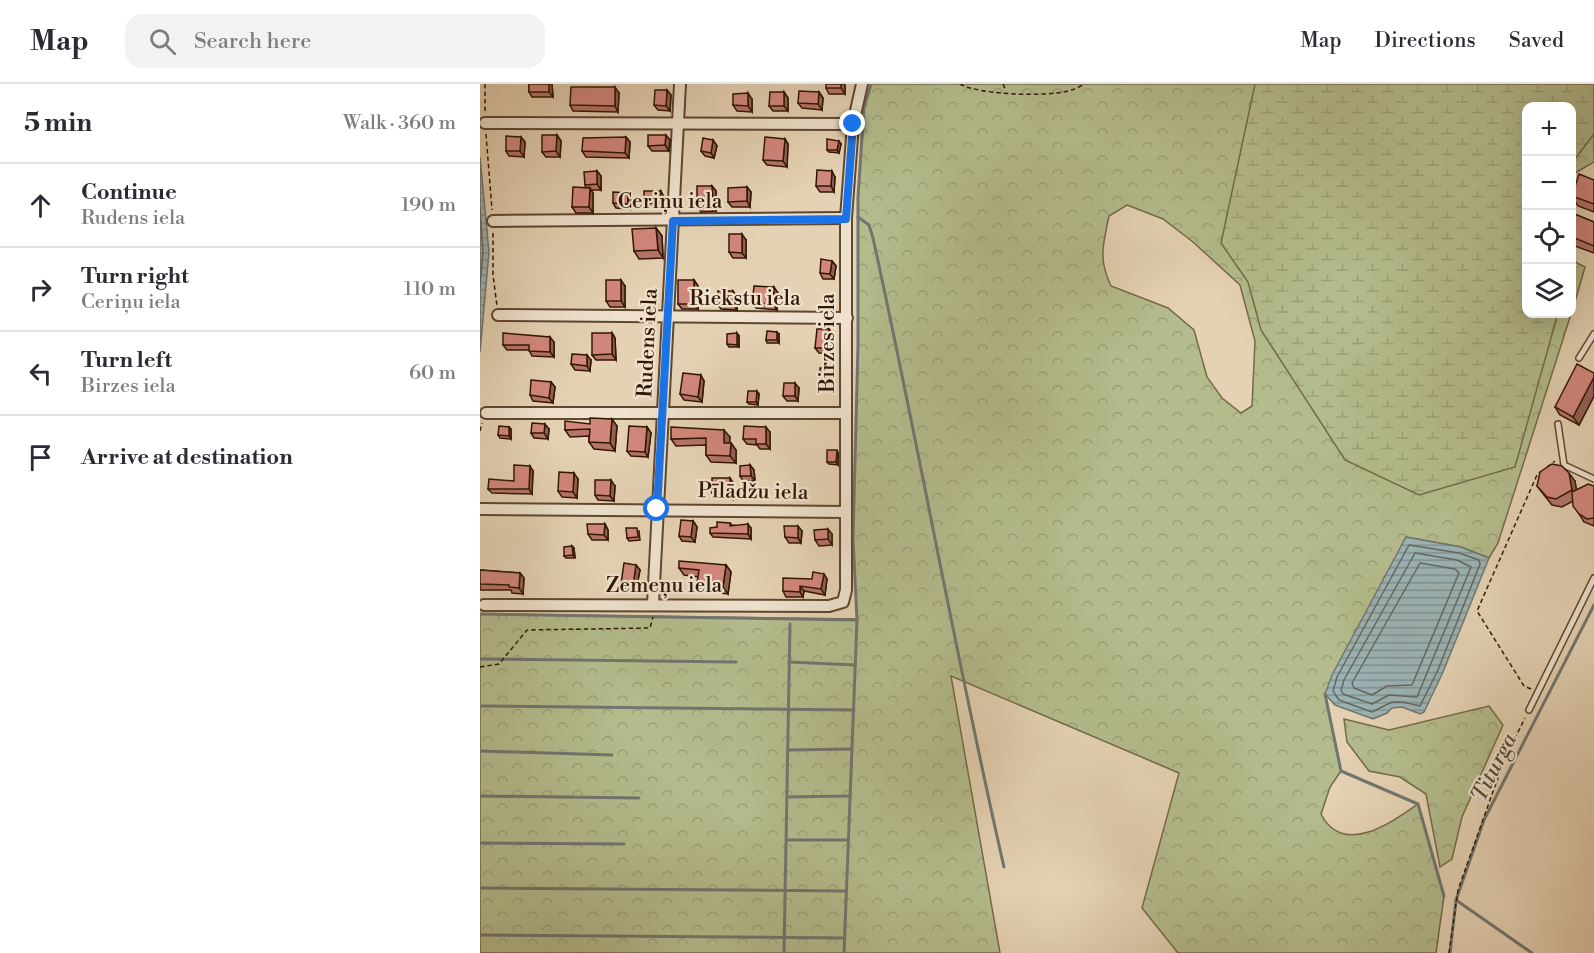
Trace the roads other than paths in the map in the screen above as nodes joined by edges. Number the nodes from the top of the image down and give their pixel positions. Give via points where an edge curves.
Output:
1 (680, 84) edge
2 (862, 84) edge
3 (485, 123) road end
4 (677, 123) junction
5 (853, 124) junction
6 (846, 219) junction
7 (493, 221) road end
8 (673, 221) junction
9 (498, 315) road end
10 (668, 318) junction
11 (847, 318) junction
12 (1594, 334) edge
13 (1579, 358) dead end
14 (486, 413) dead end
15 (663, 413) junction
16 (846, 413) junction
17 (1558, 424) dead end
18 (1594, 479) edge
19 (480, 509) edge
20 (657, 509) junction
21 (846, 512) junction
22 (1594, 578) edge
23 (843, 602) joint
24 (484, 604) dead end
25 (653, 604) junction
26 (1529, 710) road end

1 - 4 street, Rudens iela
2 - 5 street, Birzes iela
3 - 4 street
4 - 5 street
4 - 8 street, Rudens iela
5 - 6 street, Birzes iela
6 - 8 street, Ceriņu iela
6 - 11 street, Birzes iela
7 - 8 street, Ceriņu iela
8 - 10 street, Rudens iela
9 - 10 street, Riekstu iela
10 - 11 street, Riekstu iela
10 - 15 street, Rudens iela
11 - 16 street, Birzes iela
12 - 13 lane
14 - 15 street
15 - 16 street
15 - 20 street, Rudens iela
16 - 21 street, Birzes iela
17 - 18 lane via 1564,465
19 - 20 street, Pīlādžu iela
20 - 21 street, Pīlādžu iela
20 - 25 street, Rudens iela
21 - 23 street, Birzes iela
22 - 26 lane
23 - 25 street, Zemeņu iela via 829,606
24 - 25 street, Zemeņu iela

